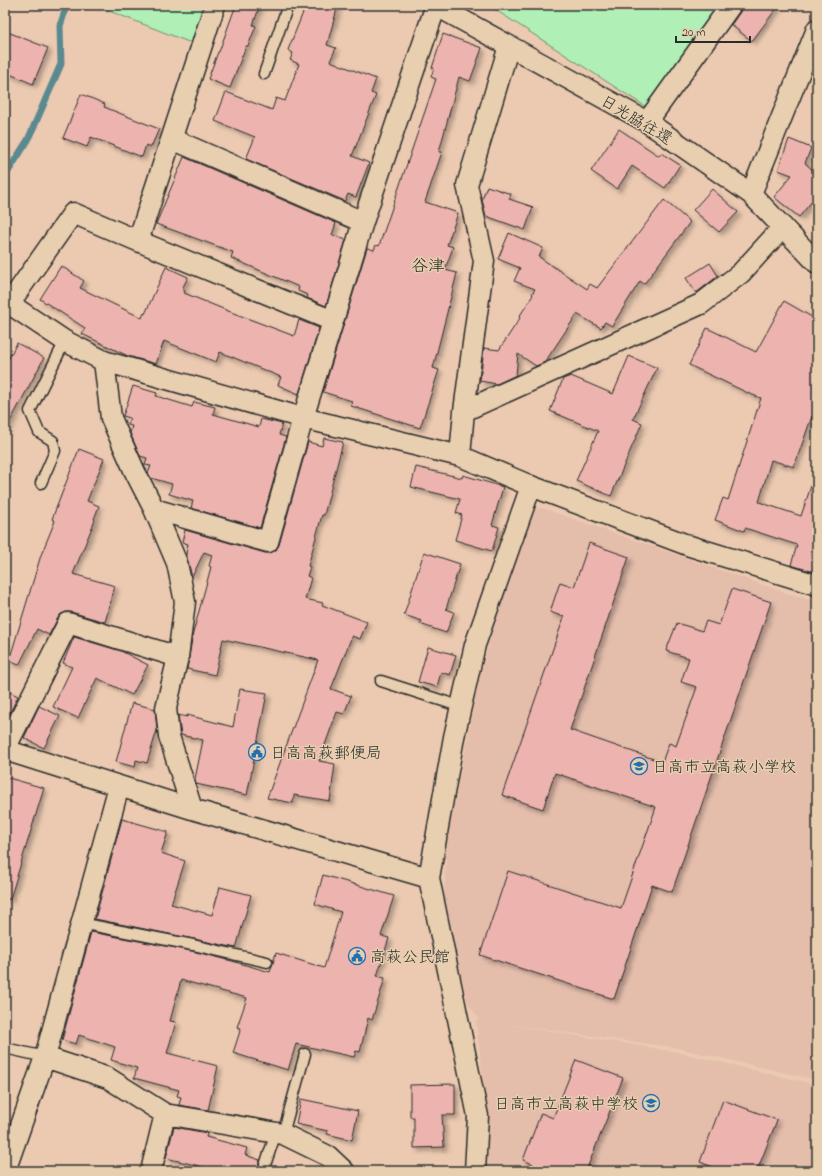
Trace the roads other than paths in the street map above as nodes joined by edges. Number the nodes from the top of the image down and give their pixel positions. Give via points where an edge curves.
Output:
1 (215, 5) edge
2 (288, 5) edge
3 (435, 5) edge
4 (731, 5) edge
5 (817, 29) edge
6 (509, 46) junction
7 (264, 74) dead end
8 (647, 122) junction
9 (172, 140) junction
10 (751, 194) junction
11 (363, 222) junction
12 (783, 227) junction
13 (138, 241) junction
14 (816, 259) edge
15 (7, 303) edge
16 (333, 321) junction
17 (65, 341) junction
18 (104, 361) junction
19 (464, 411) junction
20 (304, 418) junction
21 (460, 456) junction
22 (41, 483) dead end
23 (531, 486) junction
24 (154, 509) junction
25 (817, 585) edge
26 (178, 657) junction
27 (381, 681) dead end
28 (462, 707) junction
29 (5, 750) edge
30 (119, 786) junction
31 (192, 809) junction
32 (429, 878) junction
33 (80, 923) junction
34 (268, 962) dead end
35 (5, 1048) edge
36 (305, 1054) dead end
37 (45, 1057) junction
38 (164, 1114) junction
39 (280, 1133) junction
40 (326, 1164) edge
41 (5, 1171) edge
42 (151, 1171) edge
43 (263, 1171) edge
44 (344, 1171) edge
45 (475, 1171) edge

1 - 9 street
2 - 7 lane
3 - 6 street, 日光脇往還
3 - 11 street
4 - 8 street
5 - 10 street
6 - 8 street, 日光脇往還
6 - 19 street via 467,185 484,261
8 - 10 street, 日光脇往還
9 - 11 street
9 - 13 street
10 - 12 street, 日光脇往還
11 - 16 street
12 - 14 street, 日光脇往還
12 - 19 street via 741,273 701,304
13 - 15 street via 73,213
13 - 16 street
15 - 17 street
16 - 20 street
17 - 18 street
17 - 22 lane via 30,411 39,432 53,441 55,451
18 - 20 street
18 - 24 street via 111,418
19 - 21 street
20 - 21 street
20 - 24 street via 268,542
21 - 23 street
23 - 25 street via 690,546
23 - 28 street via 475,645
24 - 26 street via 177,563 185,602
26 - 29 street via 68,623
26 - 31 street via 166,708 169,736
27 - 28 lane
28 - 32 street via 454,737
29 - 30 street
30 - 31 street
30 - 33 street
31 - 32 street
32 - 45 street via 478,1116
33 - 34 lane
33 - 37 street
35 - 37 lane
36 - 39 lane
37 - 38 street via 108,1078
37 - 41 street
38 - 39 street
38 - 42 street
39 - 40 street
39 - 43 lane
40 - 44 street

